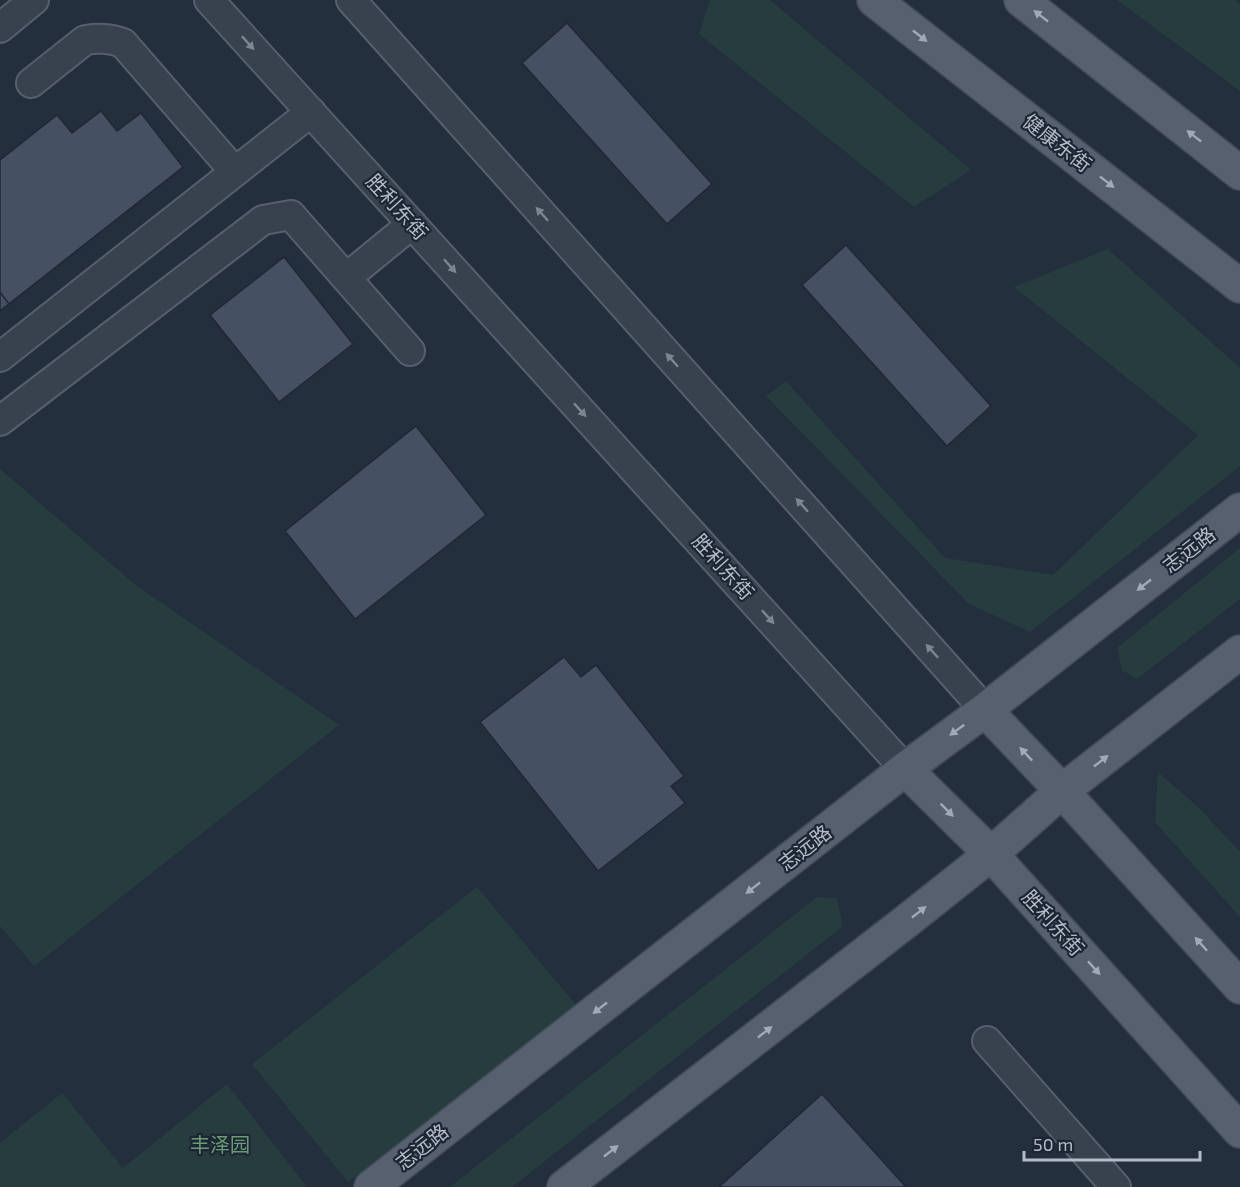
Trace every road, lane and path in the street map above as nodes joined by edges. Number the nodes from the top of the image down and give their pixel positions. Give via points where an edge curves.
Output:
1 (34, 0) edge
2 (209, 0) edge
3 (351, 0) edge
4 (874, 0) edge
5 (1021, 0) edge
6 (0, 28) edge
7 (31, 83) dead end
8 (311, 112) junction
9 (235, 172) junction
10 (1240, 173) edge
11 (412, 224) junction
12 (345, 278) junction
13 (1240, 286) edge
14 (410, 351) dead end
15 (0, 357) edge
16 (0, 421) edge
17 (1240, 510) edge
18 (1240, 652) edge
19 (985, 710) junction
20 (905, 769) junction
21 (1062, 791) junction
22 (992, 854) junction
23 (1240, 987) edge
24 (987, 1041) dead end
25 (1240, 1131) edge
26 (371, 1187) edge
27 (564, 1187) edge
28 (1116, 1187) edge

1 - 6 street
2 -> 8 street, 胜利东街
19 -> 3 street
4 -> 13 main road, 健康东街
10 -> 5 main road
7 - 9 street via 85,40 123,43
8 - 9 street
8 - 11 street, 胜利东街
9 - 15 street
11 - 12 street
11 -> 20 street, 胜利东街
12 - 14 street
12 - 16 street via 291,215 263,220
17 -> 19 main road, 志远路
21 -> 18 main road
19 -> 20 main road, 志远路
21 -> 19 main road
20 -> 22 main road, 胜利东街
20 -> 26 main road, 志远路
21 - 22 main road
23 -> 21 main road
22 -> 25 main road, 胜利东街
27 -> 22 main road
24 - 28 street

